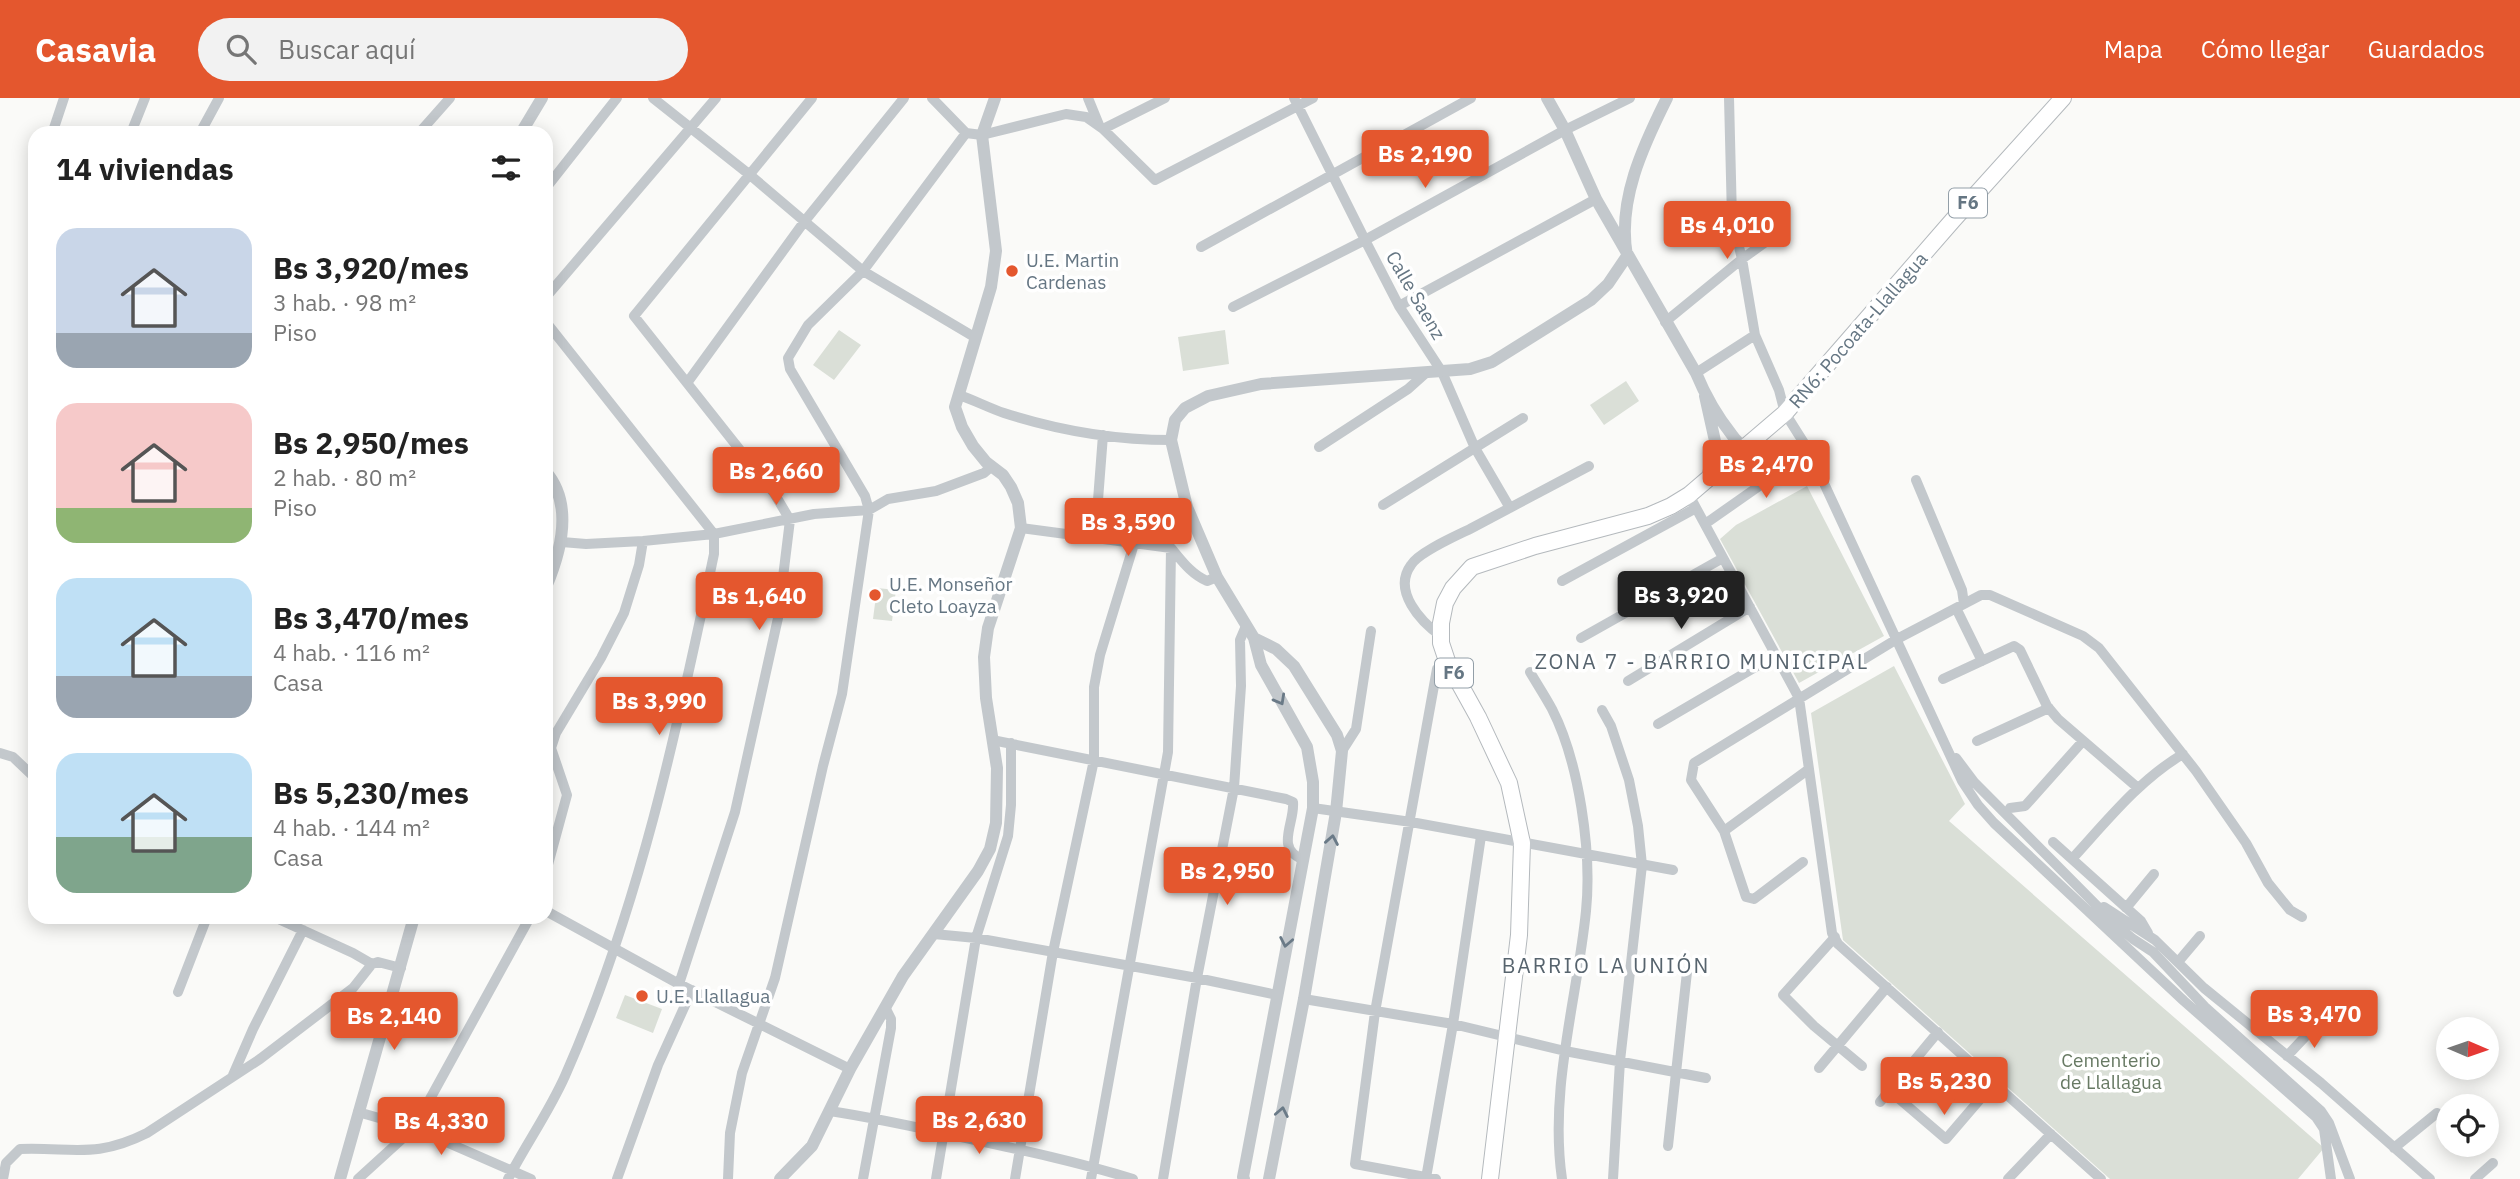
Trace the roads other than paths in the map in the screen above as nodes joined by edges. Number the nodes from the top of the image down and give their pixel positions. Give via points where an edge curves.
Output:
1 (64, 98) edge
2 (145, 98) edge
3 (219, 98) edge
4 (450, 98) edge
5 (542, 98) edge
6 (617, 98) edge
7 (653, 98) edge
8 (716, 98) edge
9 (812, 98) edge
10 (904, 98) edge
11 (932, 98) edge
12 (995, 98) edge
13 (1088, 98) edge
14 (1165, 98) edge
15 (1313, 98) edge
16 (1471, 98) edge
17 (1547, 98) edge
18 (1630, 98) edge
19 (1667, 98) edge
20 (1729, 98) edge
21 (2063, 98) edge
22 (1296, 102) edge
23 (55, 126) edge
24 (134, 126) edge
25 (204, 126) edge
26 (425, 126) edge
27 (525, 126) edge
28 (1101, 127) junction
29 (691, 128) junction
30 (1565, 130) junction
31 (966, 133) junction
32 (982, 135) junction
33 (750, 175) junction
34 (1331, 176) junction
35 (553, 179) edge
36 (1596, 199) junction
37 (804, 222) junction
38 (1777, 233) dead end
39 (1365, 240) junction
40 (1201, 247) dead end
41 (1627, 256) junction
42 (1742, 259) junction
43 (863, 271) junction
44 (553, 289) edge
45 (1399, 306) junction
46 (1233, 307) dead end
47 (1665, 322) junction
48 (553, 331) edge
49 (1755, 335) junction
50 (976, 338) junction
51 (1427, 372) junction
52 (1442, 372) junction
53 (1696, 373) junction
54 (687, 383) junction
55 (959, 394) junction
56 (1705, 396) junction
57 (1785, 413) junction
58 (1523, 418) dead end
59 (1103, 436) junction
60 (1171, 440) junction
61 (1745, 446) junction
62 (1319, 447) dead end
63 (1475, 448) junction
64 (1809, 451) junction
65 (1713, 465) junction
66 (992, 466) junction
67 (1589, 466) dead end
68 (1916, 480) dead end
69 (553, 483) edge
70 (1693, 501) junction
71 (1383, 505) dead end
72 (1510, 508) junction
73 (869, 510) junction
74 (790, 520) junction
75 (1705, 524) junction
76 (1021, 528) junction
77 (714, 534) junction
78 (1095, 539) junction
79 (643, 541) junction
80 (562, 542) junction
81 (1134, 544) junction
82 (1171, 548) junction
83 (1723, 558) junction
84 (553, 570) edge
85 (1217, 577) junction
86 (1562, 581) dead end
87 (1960, 606) junction
88 (1750, 607) junction
89 (1246, 626) junction
90 (1371, 631) dead end
91 (1441, 636) junction
92 (1254, 638) junction
93 (1581, 638) dead end
94 (1897, 639) junction
95 (1776, 655) junction
96 (1447, 661) junction
97 (1982, 661) junction
98 (1530, 672) dead end
99 (1943, 679) dead end
100 (1628, 681) dead end
101 (1799, 698) junction
102 (2049, 708) junction
103 (1602, 710) dead end
104 (1658, 724) dead end
105 (992, 740) junction
106 (1977, 741) dead end
107 (2083, 741) junction
108 (553, 742) edge
109 (1011, 743) junction
110 (1946, 744) junction
111 (1342, 751) junction
112 (0, 753) edge
113 (553, 754) edge
114 (2183, 754) junction
115 (1094, 760) junction
116 (1809, 769) junction
117 (28, 771) edge
118 (1164, 774) junction
119 (1234, 788) junction
120 (2138, 788) junction
121 (1313, 808) junction
122 (2010, 808) dead end
123 (1336, 812) junction
124 (1411, 822) junction
125 (1724, 831) junction
126 (1481, 836) junction
127 (2053, 842) dead end
128 (1522, 843) junction
129 (553, 846) edge
130 (1586, 854) junction
131 (1302, 859) junction
132 (2072, 859) junction
133 (1803, 862) dead end
134 (1642, 864) junction
135 (1673, 870) dead end
136 (2154, 874) dead end
137 (2088, 897) junction
138 (2126, 908) junction
139 (553, 915) edge
140 (2302, 917) dead end
141 (204, 924) edge
142 (290, 924) edge
143 (412, 924) edge
144 (526, 924) edge
145 (303, 930) junction
146 (934, 933) junction
147 (2200, 936) dead end
148 (1835, 937) junction
149 (2150, 937) junction
150 (976, 938) junction
151 (615, 949) junction
152 (1053, 952) junction
153 (2178, 962) junction
154 (372, 964) junction
155 (1129, 967) junction
156 (401, 968) junction
157 (1687, 972) dead end
158 (1197, 978) junction
159 (679, 984) junction
160 (1887, 987) junction
161 (692, 990) junction
162 (178, 992) dead end
163 (1276, 995) junction
164 (1304, 999) junction
165 (885, 1007) junction
166 (1375, 1012) junction
167 (760, 1022) junction
168 (2318, 1023) dead end
169 (1453, 1024) junction
170 (1938, 1032) junction
171 (1507, 1035) junction
172 (1837, 1047) junction
173 (1565, 1051) junction
174 (2287, 1056) junction
175 (1620, 1061) junction
176 (1862, 1066) dead end
177 (1819, 1068) dead end
178 (850, 1069) junction
179 (1676, 1072) junction
180 (233, 1076) junction
181 (1706, 1078) dead end
182 (1994, 1083) junction
183 (1890, 1091) junction
184 (1880, 1102) dead end
185 (830, 1111) junction
186 (358, 1112) junction
187 (2436, 1114) edge
188 (874, 1118) junction
189 (414, 1128) junction
190 (944, 1133) junction
191 (2051, 1134) junction
192 (1668, 1146) dead end
193 (2394, 1148) junction
194 (1022, 1150) junction
195 (2493, 1163) dead end
196 (1093, 1167) junction
197 (510, 1175) edge
198 (1243, 1178) edge
199 (1431, 1178) edge
200 (3, 1179) edge
201 (340, 1179) edge
202 (358, 1179) edge
203 (531, 1179) edge
204 (617, 1179) edge
205 (728, 1179) edge
206 (780, 1179) edge
207 (863, 1179) edge
208 (936, 1179) edge
209 (1015, 1179) edge
210 (1091, 1179) edge
211 (1133, 1179) edge
212 (1163, 1179) edge
213 (1269, 1179) edge
214 (1490, 1179) edge
215 (1562, 1179) edge
216 (1613, 1179) edge
217 (2008, 1179) edge
218 (2101, 1179) edge
219 (2331, 1179) edge
220 (2350, 1179) edge
221 (2430, 1179) edge
222 (2475, 1179) edge

1 - 23 street
2 - 24 street
3 - 25 street
4 - 26 street
5 - 27 street
6 - 35 street
7 - 29 street
8 - 29 street
9 - 33 street
10 - 37 street
11 - 31 street
12 - 32 street
13 - 28 street
14 - 28 street
15 - 22 street
16 - 34 street
17 - 30 street
18 - 30 street
19 - 41 street via 1629,193 1623,236
20 - 42 street via 1732,218
21 - 57 highway, RN6: Pocoata-Llallagua / F6
22 - 28 street via 1155,180
22 - 34 street, Calle Saenz
28 - 32 street via 1086,117 1066,114
29 - 33 street
29 - 44 street
30 - 36 street
30 - 39 street
31 - 32 street
31 - 43 street
32 - 50 street via 996,251 992,287
33 - 37 street
33 - 54 street via 634,316
34 - 39 street, Calle Saenz
34 - 40 street
36 - 41 street
36 - 45 street
37 - 43 street
37 - 54 street
38 - 42 street
39 - 45 street, Calle Saenz
39 - 46 street
41 - 47 street
41 - 52 street via 1591,300 1492,362
42 - 47 street
42 - 49 street
43 - 50 street
43 - 73 street via 808,325 788,358
45 - 52 street, Calle Saenz
47 - 53 street
48 - 77 street
49 - 53 street
49 - 57 street via 1780,390
50 - 55 street
51 - 52 street
51 - 60 street via 1261,384 1208,396 1185,408 1175,420
51 - 62 street
52 - 63 street, Calle Saenz
53 - 56 street
54 - 74 street
55 - 59 street via 1026,419
55 - 66 street via 955,407 962,428
56 - 61 street
56 - 65 street via 1715,441
57 - 61 highway, RN6: Pocoata-Llallagua / F6
57 - 64 street
58 - 63 street
59 - 60 street
59 - 78 street
60 - 85 street via 1187,507
61 - 65 highway, RN6: Pocoata-Llallagua / F6
61 - 65 street via 1747,467 1736,478 1722,475
63 - 71 street
63 - 72 street, Calle Saenz
64 - 75 street
64 - 94 street
65 - 70 highway, RN6: Pocoata-Llallagua / F6
66 - 73 street via 936,491 888,499
66 - 76 street via 1012,487
67 - 72 street
68 - 87 street via 1962,590
69 - 80 street via 563,519
70 - 75 street
70 - 86 street
70 - 91 highway, RN6: Pocoata-Llallagua / F6 via 1472,567 1457,581 1445,603
72 - 91 street via 1434,547 1410,565 1406,597 1424,624
73 - 74 street
73 - 167 street via 842,694 793,906
74 - 77 street
74 - 159 street via 778,618 735,811
75 - 83 street
76 - 78 street
76 - 105 street via 988,628 984,657
77 - 79 street
77 - 151 street via 714,554 679,726
78 - 81 street
79 - 80 street
79 - 108 street via 624,613
80 - 84 street
81 - 82 street
81 - 115 street via 1094,687
82 - 85 street via 1201,579
82 - 118 street
83 - 88 street
83 - 93 street
85 - 89 street
87 - 94 street
87 - 97 street
87 - 114 street via 1990,595 2083,636 2099,648
88 - 95 street
88 - 100 street
89 - 92 street
89 - 119 street via 1240,640
90 - 111 street via 1356,729
91 - 96 highway, RN6: Pocoata-Llallagua / F6
92 - 111 street via 1276,649 1294,666 1337,735
92 -> 121 street via 1261,665 1307,747
94 - 101 street
94 - 110 street
95 - 101 street
95 - 104 street
96 - 124 street via 1437,669
96 - 128 highway, RN6: Pocoata-Llallagua / F6 via 1479,717 1508,783
97 - 99 street
97 - 102 street via 2014,646 2021,650
98 - 130 street via 1552,710 1581,796
101 - 116 street
101 - 125 street via 1694,764 1691,780
102 - 106 street
102 - 107 street
103 - 134 street via 1629,780
105 - 109 street
105 - 146 street via 998,794 990,849
107 - 120 street
107 - 122 street via 2025,806
109 - 115 street
109 - 150 street via 1008,836
110 - 137 street via 1973,782
110 - 219 street via 1962,781 1994,823 2183,1002 2316,1117 2324,1129
111 - 123 street
112 - 117 street via 13,757
113 - 129 street via 567,794
114 - 120 street
114 - 140 street via 2246,843 2268,883
115 - 118 street
115 - 152 street
116 - 125 street
116 - 148 street
118 - 119 street
118 - 155 street
119 - 131 street via 1293,802 1287,841 1293,855
119 - 158 street
120 - 132 street
121 - 123 street
121 - 131 street
123 - 124 street
164 -> 123 street
124 - 126 street
124 - 166 street
125 - 133 street via 1746,898 1754,899
126 - 128 street
126 - 169 street
127 - 132 street
128 - 130 street
128 - 171 highway, RN6: Pocoata-Llallagua / F6 via 1519,934
130 - 134 street
130 - 173 street via 1586,908
131 -> 163 street
132 - 138 street
134 - 135 street
134 - 175 street
136 - 138 street
137 - 149 street
137 - 220 street via 2321,1111
138 - 149 street
139 - 151 street
141 - 162 street
142 - 145 street
143 - 156 street
144 - 189 street
145 - 154 street
145 - 180 street
146 - 150 street
146 - 165 street
147 - 153 street
148 - 160 street
148 - 172 street via 1783,995
149 - 153 street
150 - 152 street
150 - 190 street
151 - 159 street
151 - 197 street via 564,1079
152 - 155 street
152 - 194 street
153 - 174 street
154 - 156 street
154 - 180 street via 353,988
155 - 158 street
155 - 196 street
156 - 186 street
157 - 179 street
158 - 163 street
158 - 212 street
159 - 161 street
160 - 170 street
160 - 172 street
161 - 167 street
161 - 204 street via 658,1065
163 - 198 street
164 - 166 street
213 -> 164 street
165 - 178 street
165 - 188 street via 891,1027
166 - 169 street
166 - 199 street via 1355,1164
167 - 178 street
167 - 205 street via 742,1073 730,1133
168 - 174 street
169 - 171 street
169 - 199 street
170 - 182 street
170 - 183 street
171 - 173 street
171 - 214 highway, RN6: Pocoata-Llallagua / F6
172 - 176 street
172 - 177 street
173 - 175 street
173 - 215 street via 1558,1121
174 - 193 street
175 - 179 street
175 - 216 street
178 - 185 street
179 - 181 street
179 - 192 street
180 - 200 street via 127,1143 79,1152 20,1149 6,1163
182 - 183 street via 1946,1139
182 - 191 street
183 - 184 street
185 - 188 street
185 - 206 street via 812,1146
186 - 189 street
186 - 201 street
187 - 193 street
188 - 190 street
188 - 207 street
189 - 197 street
189 - 202 street
190 - 194 street
190 - 208 street
191 - 217 street
191 - 218 street
193 - 221 street
194 - 196 street
194 - 209 street
195 - 222 street
196 - 210 street
196 - 211 street
197 - 203 street

